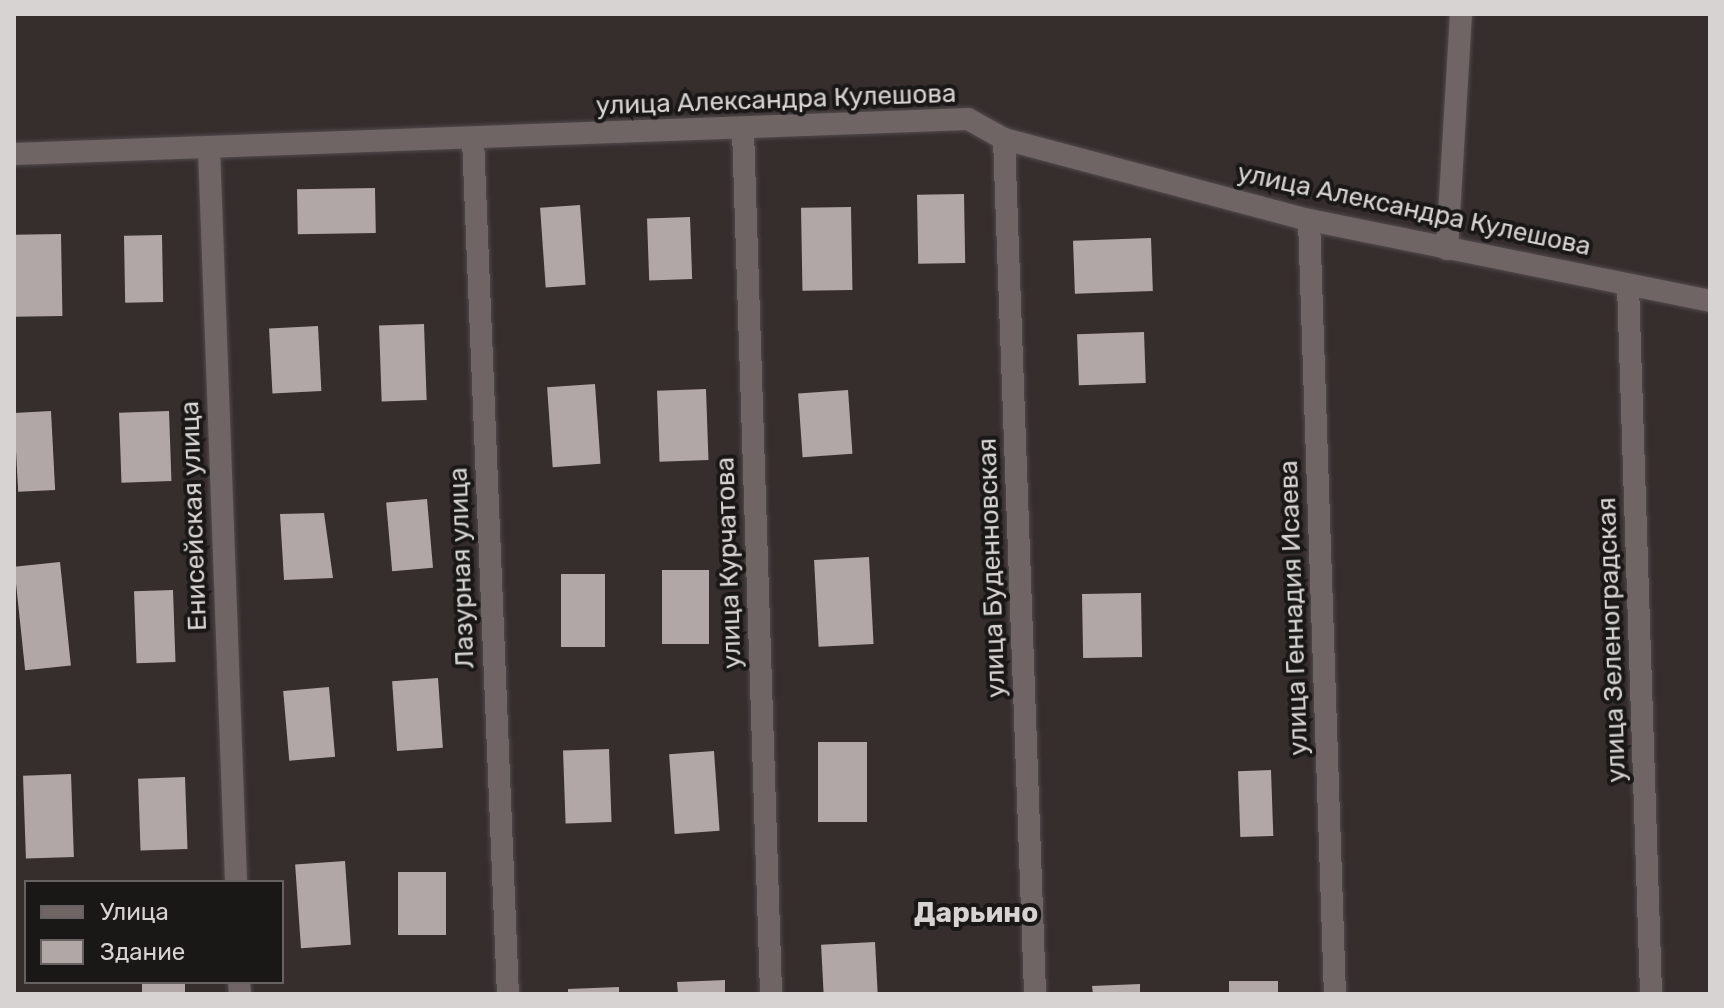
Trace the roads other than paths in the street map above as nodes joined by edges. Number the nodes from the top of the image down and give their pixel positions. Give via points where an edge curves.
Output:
1 (1461, 14) edge
2 (743, 130) junction
3 (473, 139) junction
4 (1004, 139) junction
5 (209, 148) junction
6 (14, 154) edge
7 (1309, 220) junction
8 (1447, 249) junction
9 (1628, 285) junction
10 (1710, 301) edge
11 (236, 880) edge
12 (508, 994) edge
13 (771, 994) edge
14 (1035, 994) edge
15 (1335, 994) edge
16 (1651, 994) edge

1 - 8 street
2 - 3 street, улица Александра Кулешова
2 - 4 street, улица Александра Кулешова via 968,119
2 - 13 street, улица Курчатова
3 - 5 street, улица Александра Кулешова
3 - 12 street, Лазурная улица
4 - 7 street, улица Александра Кулешова
4 - 14 street, улица Буденновская
5 - 6 street, улица Александра Кулешова
5 - 11 street, Енисейская улица
7 - 8 street, улица Александра Кулешова
7 - 15 street, улица Геннадия Исаева
8 - 9 street, улица Александра Кулешова
9 - 10 street, улица Александра Кулешова
9 - 16 street, улица Зеленоградская

